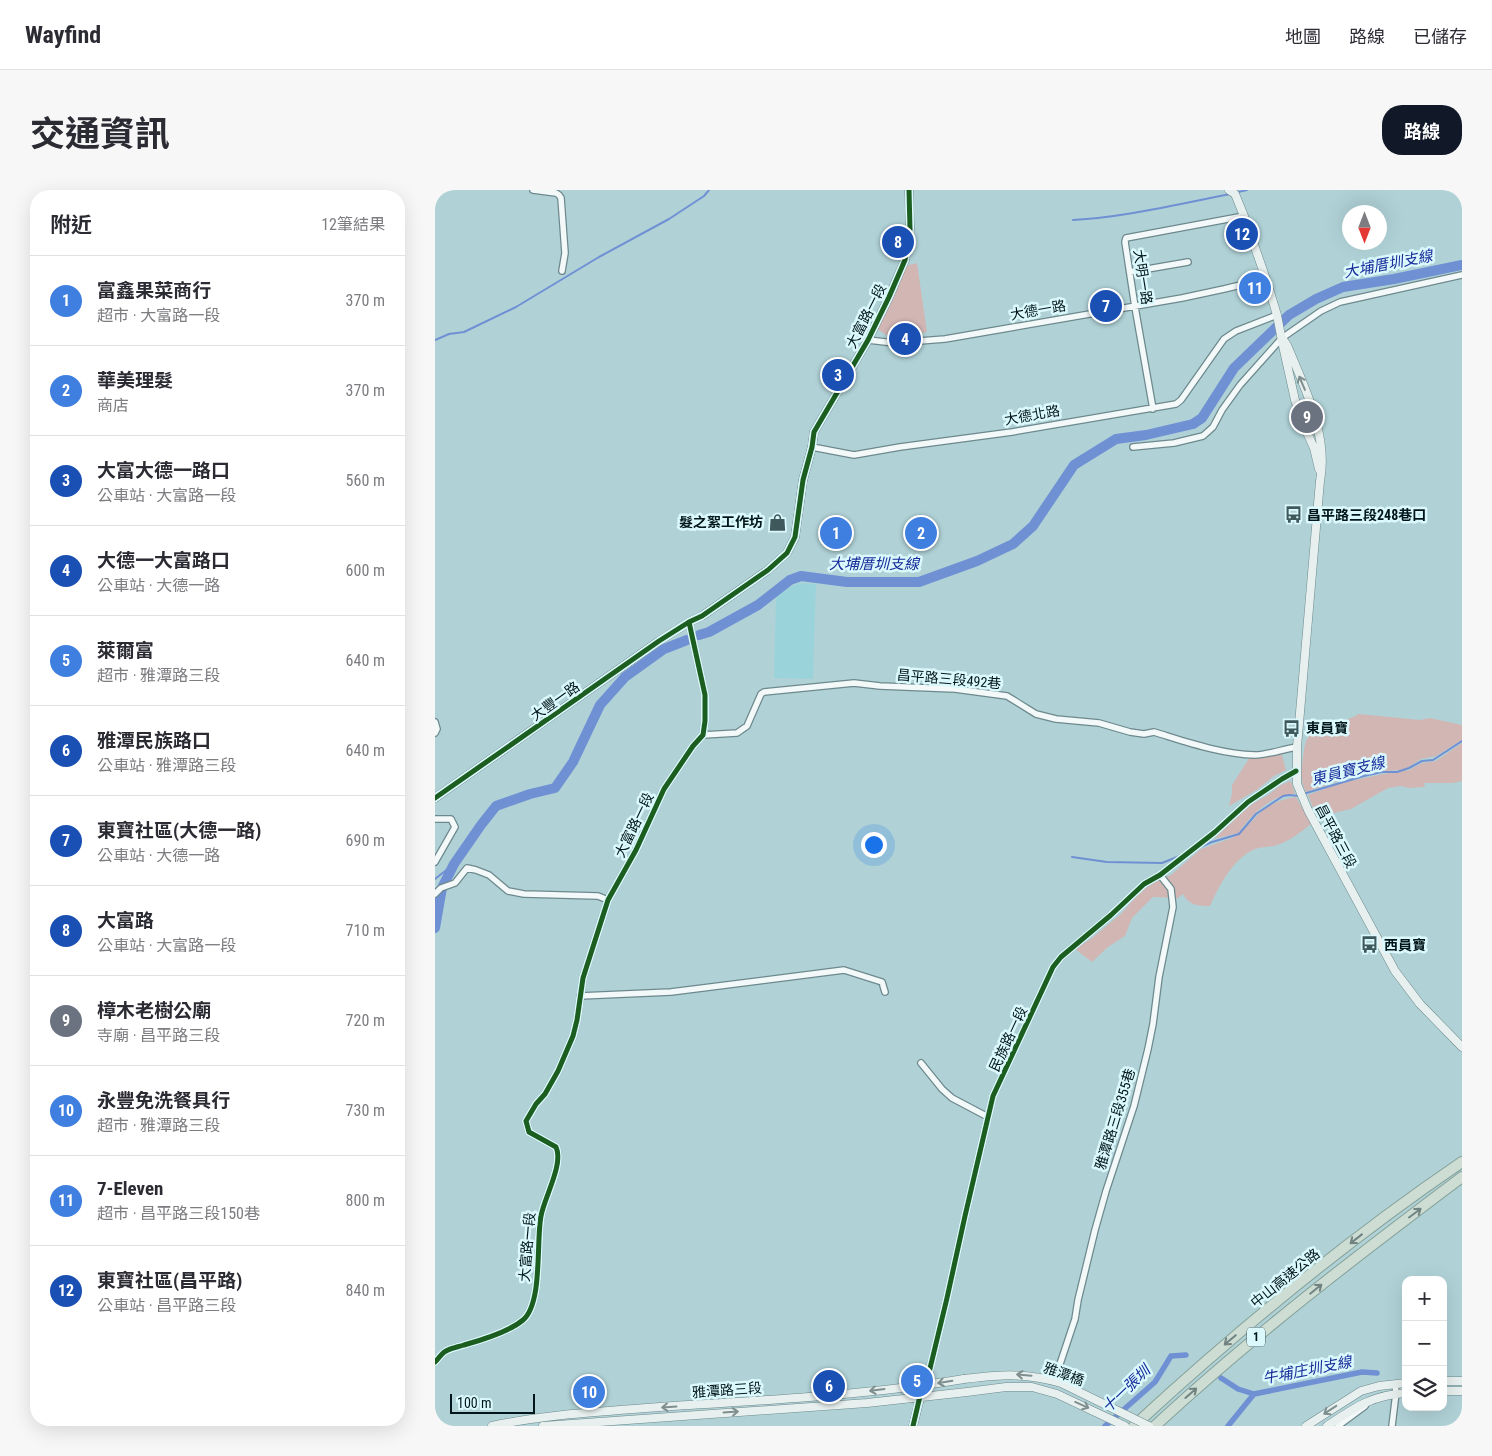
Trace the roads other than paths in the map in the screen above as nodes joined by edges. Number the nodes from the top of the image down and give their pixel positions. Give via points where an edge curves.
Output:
1 (533, 190) edge
2 (909, 190) edge
3 (1231, 192) edge
4 (1244, 216) junction
5 (1188, 262) dead end
6 (562, 272) dead end
7 (1130, 272) junction
8 (1462, 275) edge
9 (1266, 279) junction
10 (1135, 307) junction
11 (1277, 315) junction
12 (1282, 338) junction
13 (868, 340) junction
14 (1153, 409) junction
15 (813, 447) junction
16 (1133, 447) dead end
17 (1320, 481) junction
18 (689, 622) junction
19 (435, 722) edge
20 (435, 733) edge
21 (703, 736) junction
22 (1297, 747) junction
23 (1296, 771) junction
24 (435, 798) edge
25 (435, 819) edge
26 (435, 862) edge
27 (1160, 875) junction
28 (435, 894) edge
29 (608, 900) junction
30 (885, 992) dead end
31 (580, 996) junction
32 (1462, 1047) edge
33 (921, 1063) dead end
34 (988, 1118) junction
35 (1462, 1162) edge
36 (1462, 1177) edge
37 (435, 1362) edge
38 (1058, 1370) dead end
39 (964, 1379) joint
40 (1447, 1381) edge
41 (1462, 1381) edge
42 (1402, 1383) edge
43 (1395, 1384) junction
44 (926, 1385) junction
45 (1447, 1391) edge
46 (1462, 1391) edge
47 (967, 1392) joint
48 (1397, 1393) junction
49 (1402, 1393) edge
50 (920, 1396) junction
51 (492, 1426) edge
52 (543, 1426) edge
53 (913, 1426) edge
54 (1125, 1426) edge
55 (1134, 1426) edge
56 (1149, 1426) edge
57 (1155, 1426) edge
58 (1306, 1426) edge
59 (1327, 1426) edge
60 (1338, 1426) edge
61 (1392, 1426) edge

1 - 6 street via 556,193 561,198 565,252
2 - 13 street, 大富路一段 via 905,260
3 - 4 street, 昌平路三段
4 - 7 street, 大明一路 via 1126,238
4 - 9 street, 昌平路三段
5 - 7 street
7 - 10 street, 大明一路
8 - 12 street via 1340,302
9 - 10 street, 大德一路
9 - 11 street, 昌平路三段
10 - 13 street, 大德一路 via 945,339 894,343
10 - 14 street, 大明一路
11 - 12 street, 昌平路三段
11 - 14 street, 大德北路 via 1224,339 1181,400
12 - 16 street via 1240,385 1213,428 1203,436
12 - 17 street, 昌平路三段 via 1295,400 1314,448
17 -> 12 street, 昌平路三段 via 1322,454 1313,410
13 - 15 street, 大富路一段 via 814,432
14 - 15 street, 大德北路 via 854,455
15 - 18 street, 大富路一段 via 803,480 795,537 787,552 768,570
17 - 22 street, 昌平路三段
18 - 21 street via 705,695
18 - 24 street, 大豐一路
19 - 20 street
21 - 22 street, 昌平路三段492巷 via 737,733 747,726 764,692 854,683 955,689 1007,696 1036,714 1056,719 1099,722 1144,734 1154,732 1241,754 1257,755
21 - 29 street, 大富路一段 via 664,788 636,850
22 - 23 street, 昌平路三段
23 - 27 street, 民族路一段 via 1248,802
23 - 32 street, 昌平路三段 via 1301,796 1395,971 1420,1004
25 - 26 street via 451,819 455,827
27 - 34 street, 民族路一段 via 1144,884 1053,967 993,1096
27 - 38 street, 雅潭路三段355巷 via 1171,889 1173,907 1148,1049 1134,1106 1095,1230 1075,1319
28 - 29 street via 441,888 455,884 467,868 489,875 508,891 598,896
29 - 31 street, 大富路一段
30 - 31 street via 882,982 844,970 671,992
31 - 37 street, 大富路一段 via 573,1036 558,1071 525,1121 529,1132 558,1151 555,1176 541,1216 537,1283 530,1308 525,1319 492,1337 445,1351
33 - 34 street via 952,1098
34 - 44 street, 民族路一段
35 -> 55 highway, 中山高速公路 / 1 via 1395,1209 1281,1298
57 -> 36 highway, 中山高速公路 / 1 via 1256,1337
39 -> 44 street, 雅潭路三段
56 -> 39 street, 雅潭橋, bridge via 1047,1378 1003,1374
40 - 41 street
42 - 43 street
43 - 48 street
43 -> 58 street via 1354,1395
44 - 50 street, 民族路一段
44 -> 51 street, 雅潭路三段 via 844,1395 569,1414
45 - 46 street
47 - 50 street, 雅潭路三段
47 -> 54 street, 雅潭橋 via 1032,1387 1057,1394
48 - 49 street
48 - 59 street via 1358,1405
48 - 60 street via 1366,1405
48 - 61 street
52 -> 50 street, 雅潭路三段
50 - 53 street, 民族路一段

